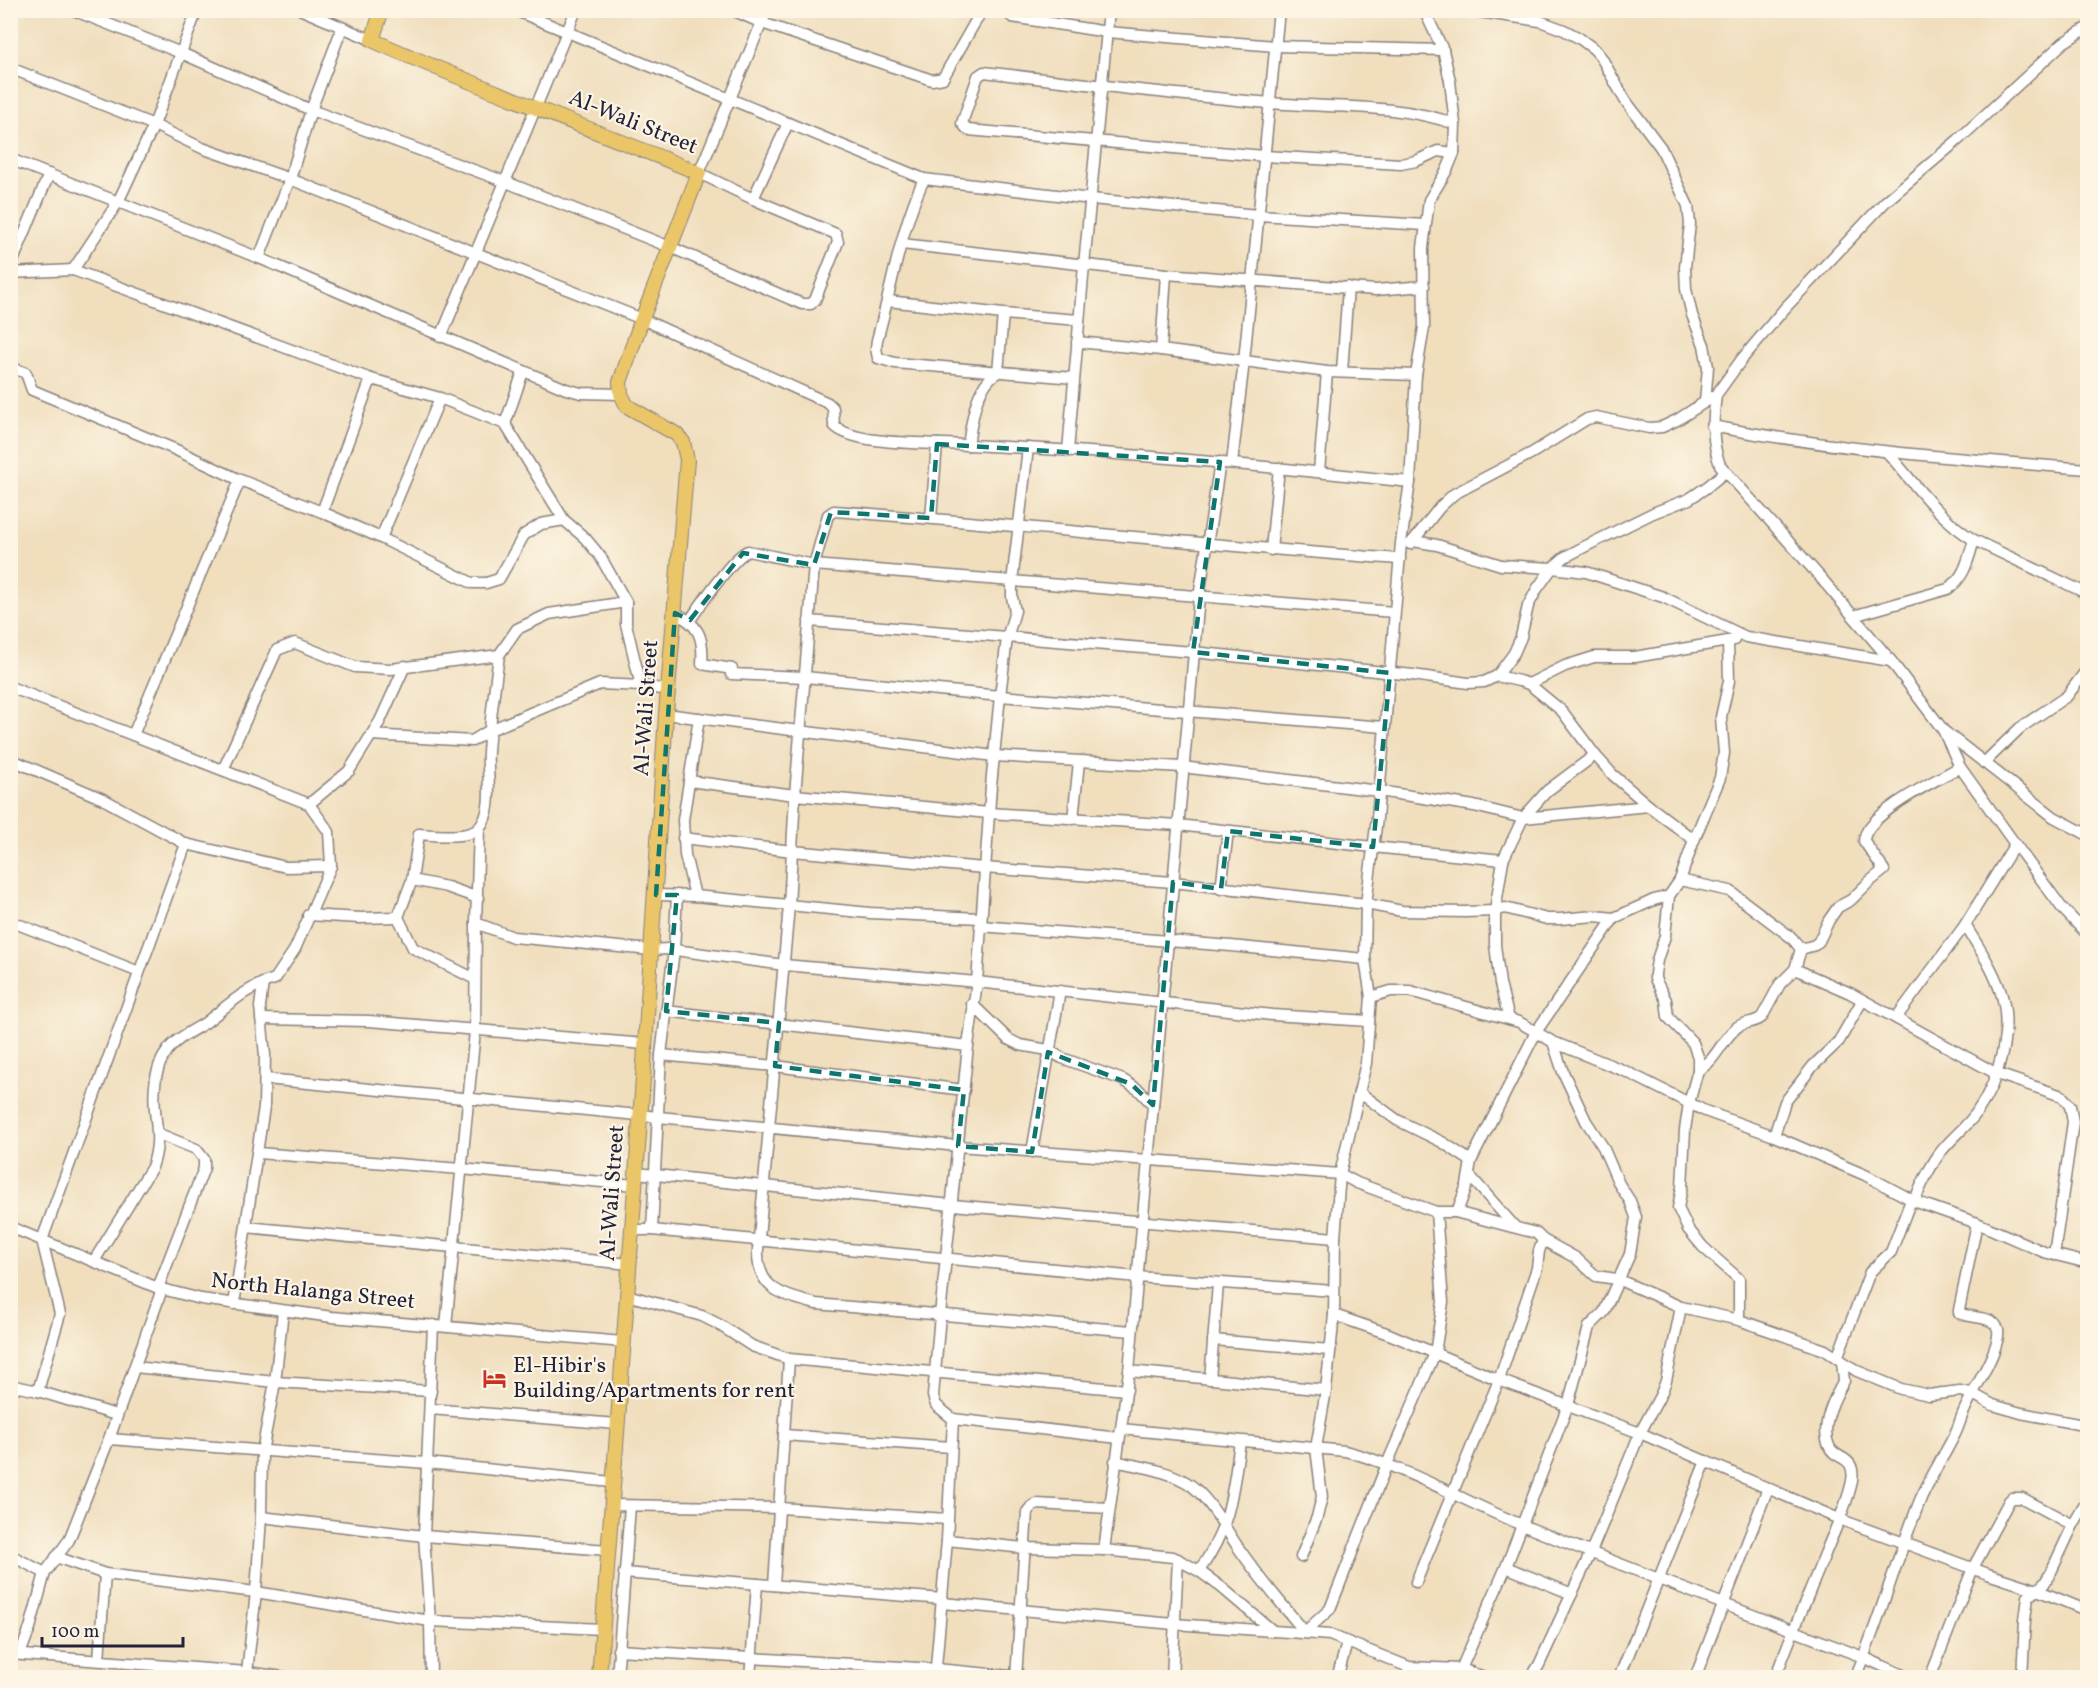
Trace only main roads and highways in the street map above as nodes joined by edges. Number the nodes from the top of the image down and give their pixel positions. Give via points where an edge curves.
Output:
1 (382, 10) edge
2 (599, 1677) edge

1 - 2 main road, Al-Wali Street via 372,40 699,173 622,376 621,394 627,406 676,434 686,452 666,714 654,949 612,1482 620,1506 608,1550

